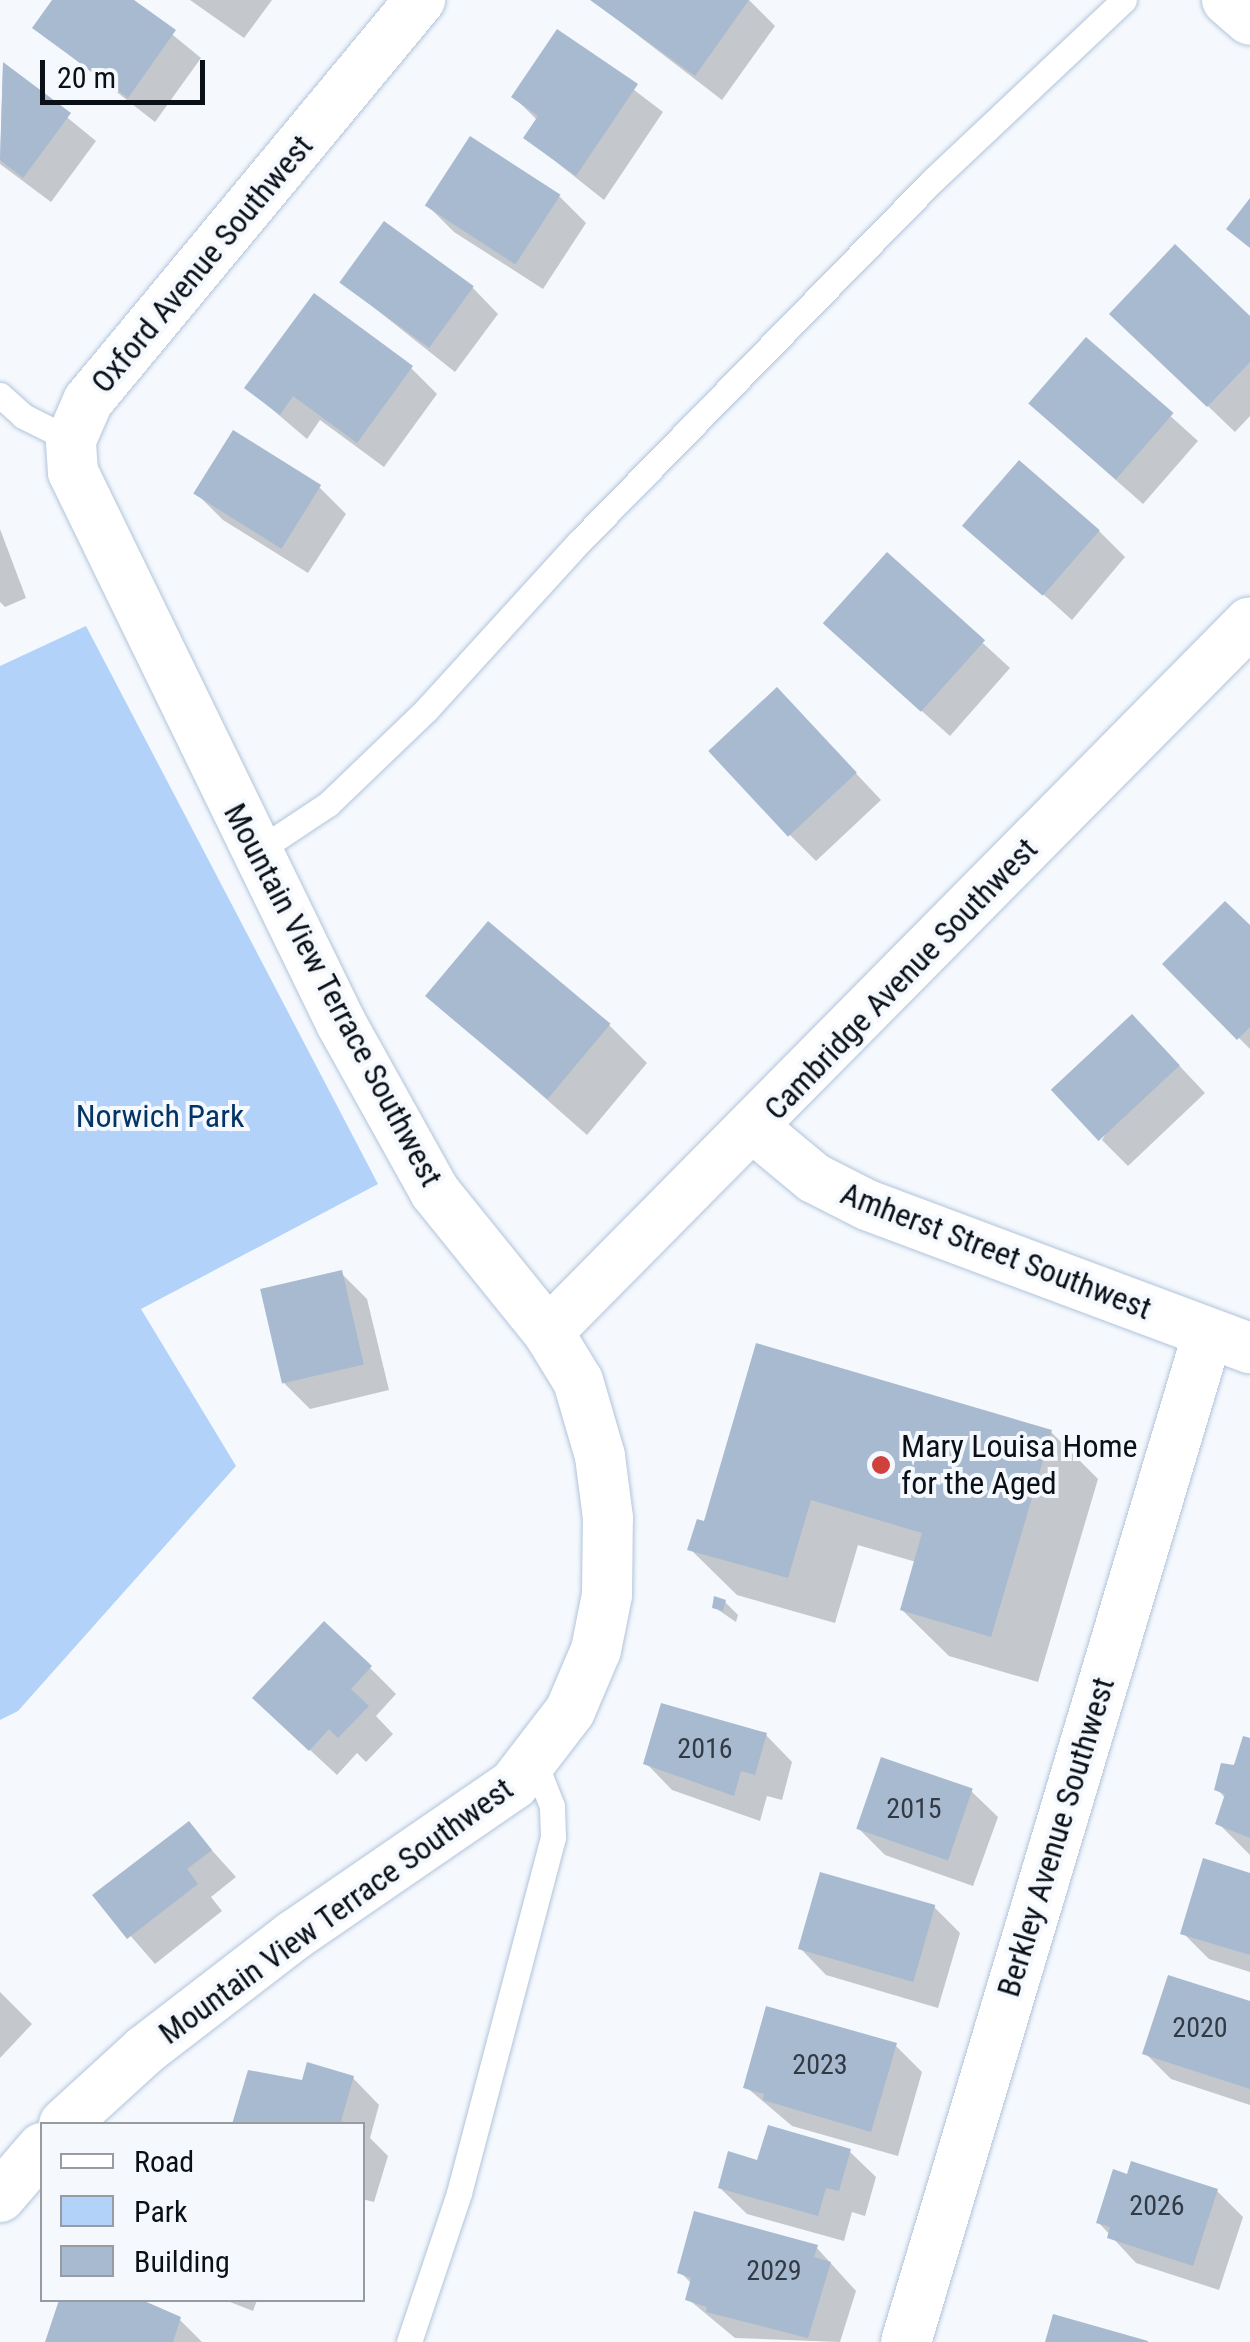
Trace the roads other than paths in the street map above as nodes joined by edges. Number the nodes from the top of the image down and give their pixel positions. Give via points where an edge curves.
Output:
1 (420, 0) edge
2 (1124, 0) edge
3 (1226, 0) edge
4 (1250, 20) edge
5 (0, 395) edge
6 (71, 440) junction
7 (1250, 622) edge
8 (256, 852) junction
9 (755, 1129) junction
10 (548, 1332) junction
11 (1229, 1340) edge
12 (534, 1762) junction
13 (66, 2122) edge
14 (40, 2150) edge
15 (0, 2198) edge
16 (409, 2342) edge
17 (906, 2342) edge

1 - 6 street, Oxford Avenue Southwest via 88,401
2 - 8 lane via 934,179 579,542 426,710 328,804
3 - 4 street
5 - 6 lane via 23,416
6 - 8 street, Mountain View Terrace Southwest via 73,472
7 - 9 street, Cambridge Avenue Southwest
8 - 10 street, Mountain View Terrace Southwest via 436,1192
9 - 10 street, Cambridge Avenue Southwest
9 - 11 street, Amherst Street Southwest via 814,1178 866,1205
10 - 12 street, Mountain View Terrace Southwest via 578,1381 600,1456 607,1595 596,1650 570,1711
11 - 17 street, Berkley Avenue Southwest
12 - 13 street, Mountain View Terrace Southwest via 514,1784 278,1947 145,2050
12 - 16 lane via 552,1806 553,1837 458,2193
14 - 15 street

